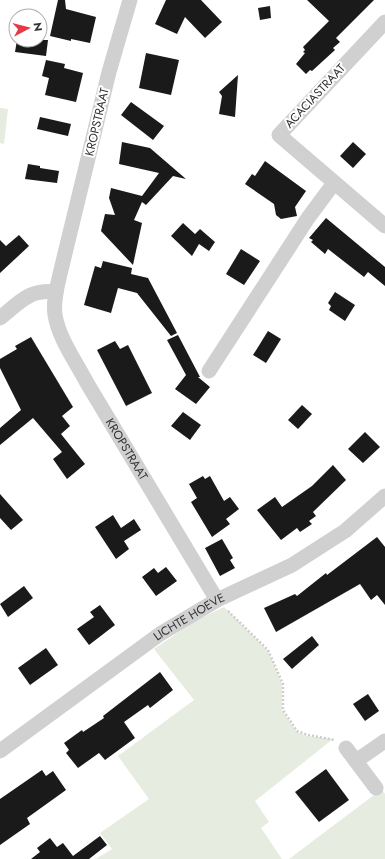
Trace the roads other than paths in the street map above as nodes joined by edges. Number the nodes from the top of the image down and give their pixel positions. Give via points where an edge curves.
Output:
1 (130, 0) edge
2 (385, 22) edge
3 (334, 183) junction
4 (385, 226) edge
5 (56, 292) junction
6 (0, 318) edge
7 (209, 371) dead end
8 (385, 496) edge
9 (217, 600) junction
10 (385, 741) edge
11 (346, 748) road end
12 (0, 750) edge
13 (356, 761) junction
14 (376, 788) dead end

1 - 5 street, KROPSTRAAT via 109,72
2 - 3 street, ACACIASTRAAT via 279,135
3 - 4 street, ACACIASTRAAT
3 - 7 street via 308,218
5 - 6 street via 41,290 28,296
5 - 9 street, KROPSTRAAT via 55,314 68,348
8 - 9 street, LICHTE HOEVE via 345,531 292,565
9 - 12 street, LICHTE HOEVE via 160,634
10 - 13 street
11 - 13 street
13 - 14 street

